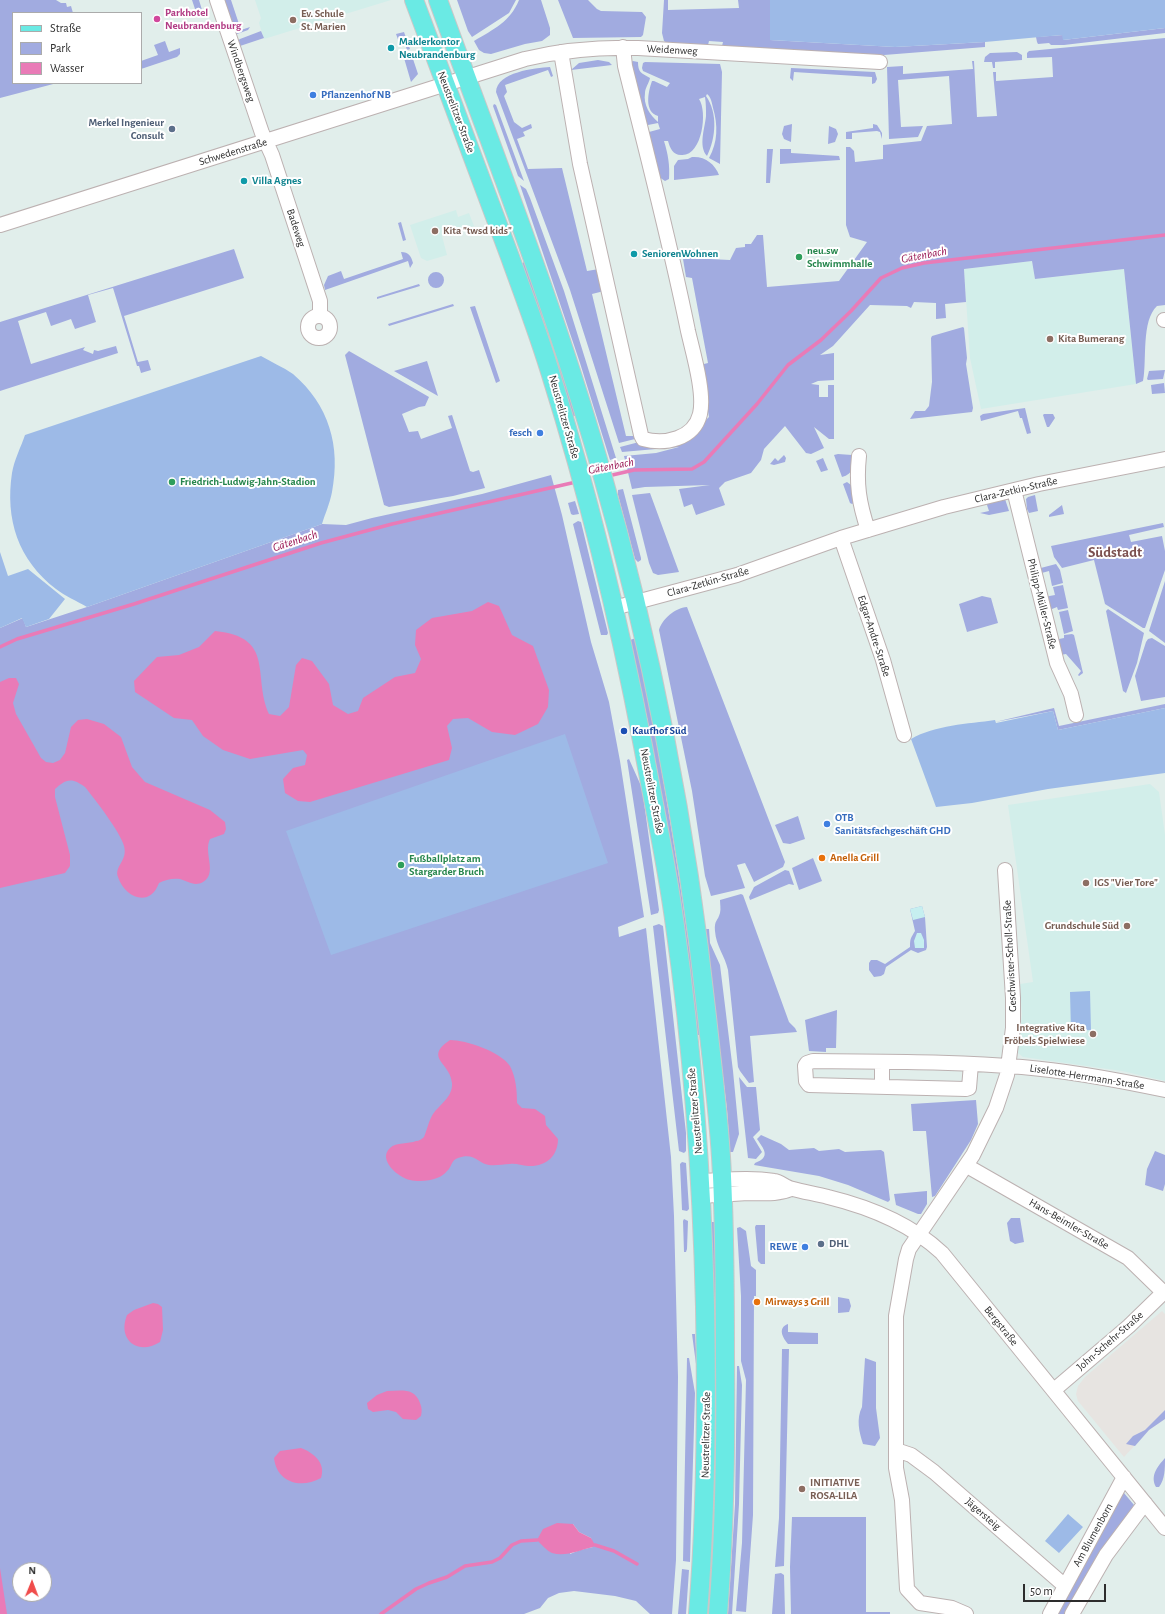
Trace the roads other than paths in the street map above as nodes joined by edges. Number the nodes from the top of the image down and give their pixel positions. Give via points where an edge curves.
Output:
1 (217, 0) edge
2 (414, 0) edge
3 (438, 0) edge
4 (623, 47) junction
5 (561, 52) junction
6 (880, 62) dead end
7 (467, 78) junction
8 (446, 84) junction
9 (265, 142) junction
10 (0, 225) edge
11 (320, 316) dead end
12 (859, 456) dead end
13 (1165, 459) edge
14 (1014, 490) junction
15 (868, 530) junction
16 (841, 538) junction
17 (636, 602) junction
18 (614, 608) junction
19 (1076, 715) dead end
20 (904, 735) dead end
21 (1005, 870) dead end
22 (882, 1062) junction
23 (971, 1064) junction
24 (1009, 1066) junction
25 (882, 1087) junction
26 (1165, 1090) edge
27 (967, 1166) junction
28 (722, 1187) junction
29 (701, 1188) junction
30 (919, 1234) junction
31 (1164, 1292) edge
32 (1054, 1390) junction
33 (896, 1450) junction
34 (1124, 1477) junction
35 (1145, 1504) junction
36 (1165, 1528) edge
37 (1065, 1586) junction
38 (698, 1614) edge
39 (718, 1614) edge
40 (966, 1614) edge
41 (1050, 1614) edge
42 (1072, 1614) edge

1 - 9 street, Windbergsweg
2 - 8 main road, Neustrelitzer Straße
3 - 7 main road, Neustrelitzer Straße
4 - 5 street, Weidenweg
4 - 5 street via 625,66 678,281 701,396 700,416 695,426 682,437 659,442 643,439 641,435 580,164
4 - 6 street, Weidenweg
5 - 7 street, Weidenweg via 525,59
7 - 8 street, Schwedenstraße
7 - 17 main road, Neustrelitzer Straße via 570,366
8 - 9 street, Schwedenstraße
8 - 18 main road, Neustrelitzer Straße via 542,347 578,468
9 - 10 street, Schwedenstraße
9 - 11 street, Badeweg via 272,155 320,301
12 - 15 street via 857,483
13 - 14 street, Clara-Zetkin-Straße
14 - 15 street, Clara-Zetkin-Straße via 944,507
14 - 19 street, Philipp-Müller-Straße via 1056,663 1071,694
15 - 16 street, Clara-Zetkin-Straße
16 - 17 street, Clara-Zetkin-Straße via 736,575
16 - 20 street, Edgar-Andre-Straße via 883,660
17 - 18 street, Clara-Zetkin-Straße
17 - 28 main road, Neustrelitzer Straße via 676,795 694,906 717,1106
18 - 29 main road, Neustrelitzer Straße via 623,643 673,913 689,1035
21 - 24 street, Geschwister-Scholl-Straße via 1013,998
22 - 23 street
22 - 25 street
22 - 25 street via 813,1061 805,1066 806,1081 809,1085
23 - 24 street
23 - 25 street via 970,1084 966,1089
24 - 26 street, Liselotte-Herrmann-Straße via 1088,1075
24 - 27 street, Geschwister-Scholl-Straße via 996,1108
27 - 30 street, Geschwister-Scholl-Straße
27 - 31 street, Hans-Beimler-Straße via 1128,1258
28 - 29 street, Bergstraße
28 - 30 street, Bergstraße via 773,1194 791,1189 830,1198 892,1219
28 - 39 main road, Neustrelitzer Straße via 726,1443
29 - 38 main road, Neustrelitzer Straße via 706,1430
30 - 32 street, Bergstraße via 942,1253
30 - 33 street via 906,1259 896,1316
31 - 32 street, John-Schehr-Straße via 1129,1326
32 - 34 street, Bergstraße
33 - 37 street, Jägersteig via 911,1455 934,1472
33 - 40 street via 896,1468 902,1500 906,1589 920,1603 952,1608
34 - 35 street, Bergstraße
34 - 37 street, Am Blumenborn
35 - 36 street, Bergstraße
35 - 42 street, Am Blumenborn via 1106,1555
37 - 41 street, Am Blumenborn

